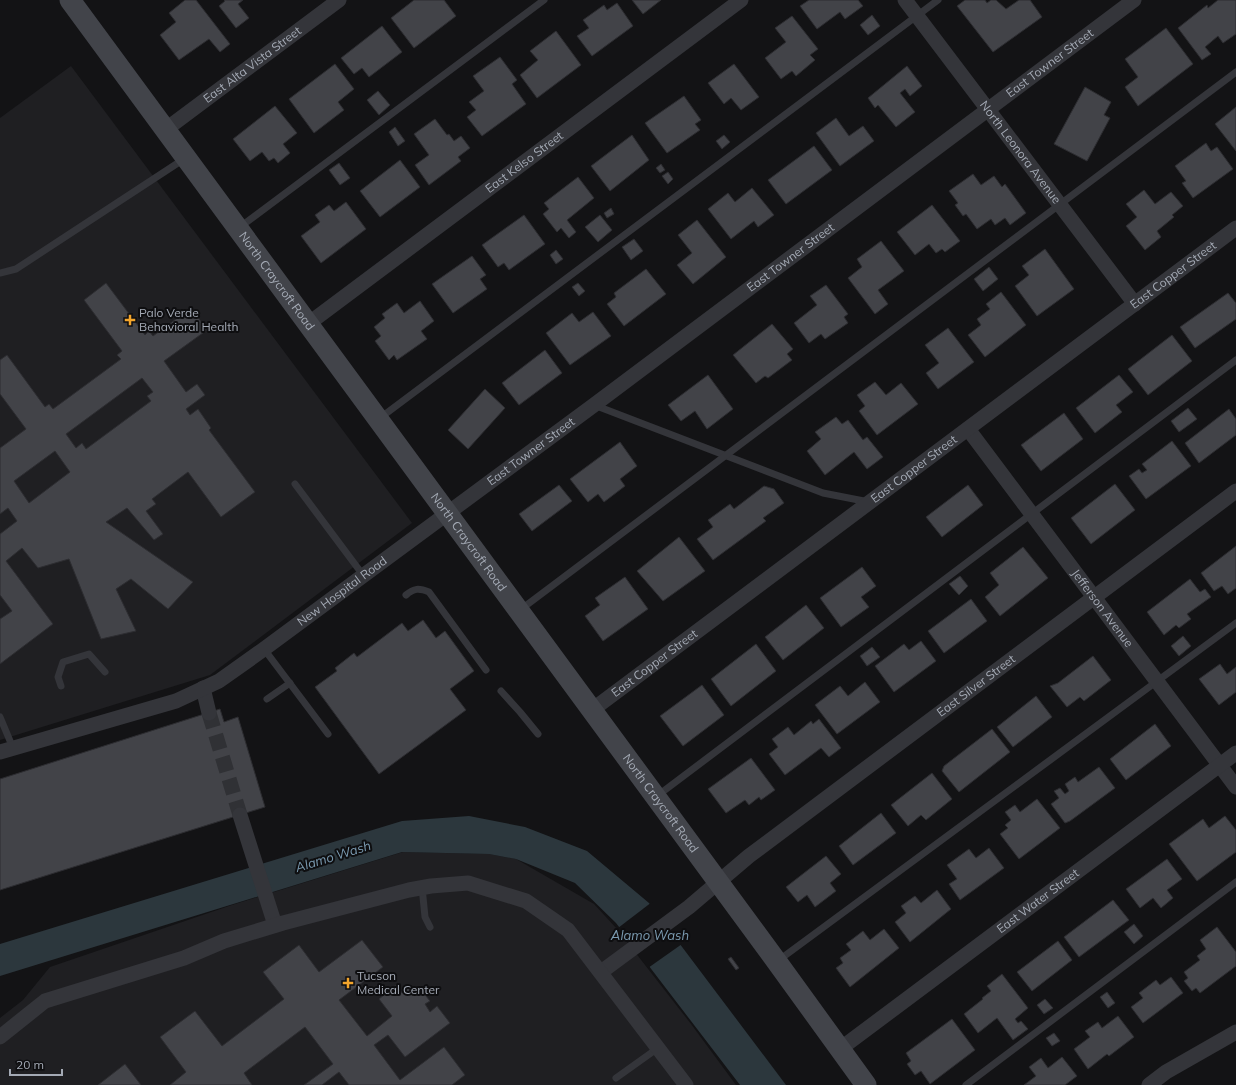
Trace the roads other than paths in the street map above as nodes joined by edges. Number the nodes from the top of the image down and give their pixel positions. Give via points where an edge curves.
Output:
1 (70, 0) edge
2 (339, 0) edge
3 (544, 0) edge
4 (741, 0) edge
5 (905, 0) edge
6 (938, 0) edge
7 (1134, 0) edge
8 (917, 15) junction
9 (1236, 72) edge
10 (988, 109) junction
11 (165, 130) junction
12 (186, 158) junction
13 (1059, 204) junction
14 (1236, 228) edge
15 (238, 229) junction
16 (0, 273) edge
17 (1135, 304) junction
18 (308, 324) junction
19 (1236, 360) edge
20 (594, 405) junction
21 (378, 420) junction
22 (968, 429) junction
23 (724, 456) junction
24 (295, 484) dead end
25 (1236, 491) edge
26 (871, 502) junction
27 (447, 514) junction
28 (1030, 514) junction
29 (363, 575) junction
30 (406, 595) dead end
31 (1094, 598) junction
32 (518, 611) junction
33 (1236, 623) edge
34 (264, 650) junction
35 (486, 670) dead end
36 (105, 672) dead end
37 (1157, 682) junction
38 (290, 683) junction
39 (61, 686) dead end
40 (203, 688) junction
41 (501, 691) dead end
42 (267, 699) dead end
43 (592, 710) junction
44 (209, 713) tunnel mouth
45 (0, 717) edge
46 (328, 734) dead end
47 (538, 734) dead end
48 (7, 750) edge
49 (1236, 753) edge
50 (1220, 765) junction
51 (1236, 787) edge
52 (656, 797) junction
53 (240, 815) tunnel mouth
54 (1236, 882) edge
55 (718, 883) junction
56 (422, 887) junction
57 (275, 925) junction
58 (430, 927) dead end
59 (777, 962) junction
60 (601, 972) junction
61 (1236, 1032) edge
62 (0, 1036) edge
63 (658, 1048) junction
64 (840, 1049) junction
65 (616, 1078) dead end
66 (686, 1085) edge
67 (866, 1085) edge
68 (966, 1085) edge
69 (1149, 1085) edge

1 - 11 main road, North Craycroft Road
2 - 11 street, East Alta Vista Street
3 - 15 lane
4 - 18 street, East Kelso Street
5 - 8 street, North Leonora Avenue
6 - 8 lane
7 - 10 street, East Towner Street
8 - 10 street, North Leonora Avenue
8 - 21 lane
9 - 13 lane
10 - 13 street, North Leonora Avenue
10 - 20 street, East Towner Street
11 - 12 main road, North Craycroft Road
12 - 15 main road, North Craycroft Road
12 - 16 lane via 16,269
13 - 17 street, North Leonora Avenue
13 - 23 lane
14 - 17 street, East Copper Street
15 - 18 main road, North Craycroft Road
17 - 22 street, East Copper Street
18 - 21 main road, North Craycroft Road
19 - 28 lane
20 - 23 lane
20 - 27 street, East Towner Street
21 - 27 main road, North Craycroft Road
22 - 26 street, East Copper Street
22 - 28 street, Jefferson Avenue
23 - 26 lane via 823,494
23 - 32 lane
24 - 29 lane
25 - 31 street, East Silver Street
26 - 43 street, East Copper Street
27 - 29 street, New Hospital Road
27 - 32 main road, North Craycroft Road
28 - 31 street, Jefferson Avenue
28 - 52 lane
29 - 34 street, New Hospital Road
30 - 35 lane via 420,588 429,592
31 - 37 street, Jefferson Avenue
31 - 55 street, East Silver Street via 750,856
32 - 43 main road, North Craycroft Road
33 - 37 lane
34 - 38 lane
34 - 40 street, New Hospital Road via 219,681
36 - 39 lane via 89,654 63,662 58,677
37 - 50 street, Jefferson Avenue
37 - 59 lane
38 - 42 lane
38 - 46 lane
40 - 44 street
40 - 48 street, New Hospital Road via 176,702
41 - 47 lane
43 - 52 main road, North Craycroft Road
45 - 48 lane
49 - 50 street, East Water Street
50 - 51 street, Jefferson Avenue
50 - 64 street, East Water Street
52 - 55 main road, North Craycroft Road
53 - 57 street
54 - 68 lane
55 - 59 main road, North Craycroft Road
55 - 60 street, East Silver Street
56 - 57 street
56 - 58 lane via 425,917
56 - 60 street via 468,882 526,901 568,930
57 - 62 street via 224,941 184,958 46,1001
59 - 64 main road, North Craycroft Road
60 - 63 street
61 - 69 street via 1166,1072
63 - 65 lane
63 - 66 street
64 - 67 main road, North Craycroft Road

